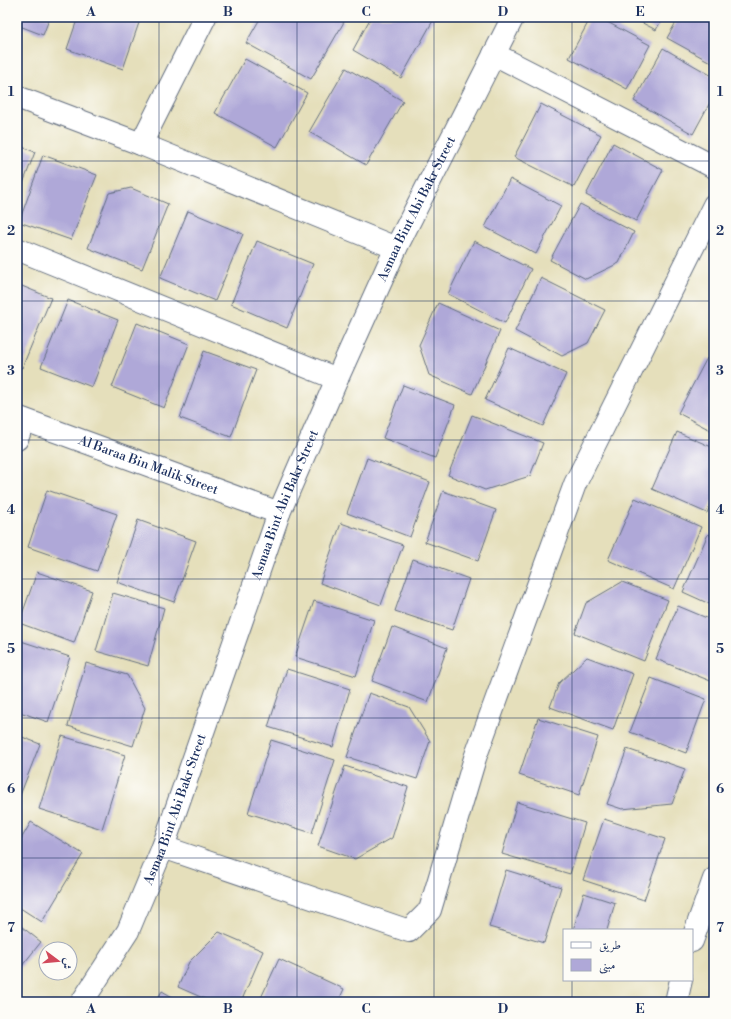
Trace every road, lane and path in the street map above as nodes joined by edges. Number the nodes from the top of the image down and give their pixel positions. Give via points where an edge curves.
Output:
1 (205, 17) edge
2 (513, 17) edge
3 (494, 54) junction
4 (17, 97) edge
5 (141, 144) junction
6 (714, 167) edge
7 (714, 205) edge
8 (396, 248) junction
9 (17, 249) edge
10 (337, 379) junction
11 (19, 426) edge
12 (279, 512) junction
13 (162, 847) junction
14 (714, 879) edge
15 (693, 938) edge
16 (681, 981) edge
17 (82, 1002) edge
18 (676, 1002) edge

1 - 5 street
2 - 3 street, Asmaa Bint Abi Bakr Street
3 - 6 street
3 - 8 street, Asmaa Bint Abi Bakr Street
4 - 5 street
5 - 8 street
7 - 13 street via 575,484 475,758 430,910 409,931
8 - 10 street, Asmaa Bint Abi Bakr Street
9 - 10 street
10 - 12 street, Asmaa Bint Abi Bakr Street
11 - 12 street, Al Baraa Bin Malik Street
12 - 13 street, Asmaa Bint Abi Bakr Street
13 - 17 street, Asmaa Bint Abi Bakr Street via 128,931
14 - 15 street
16 - 18 street

